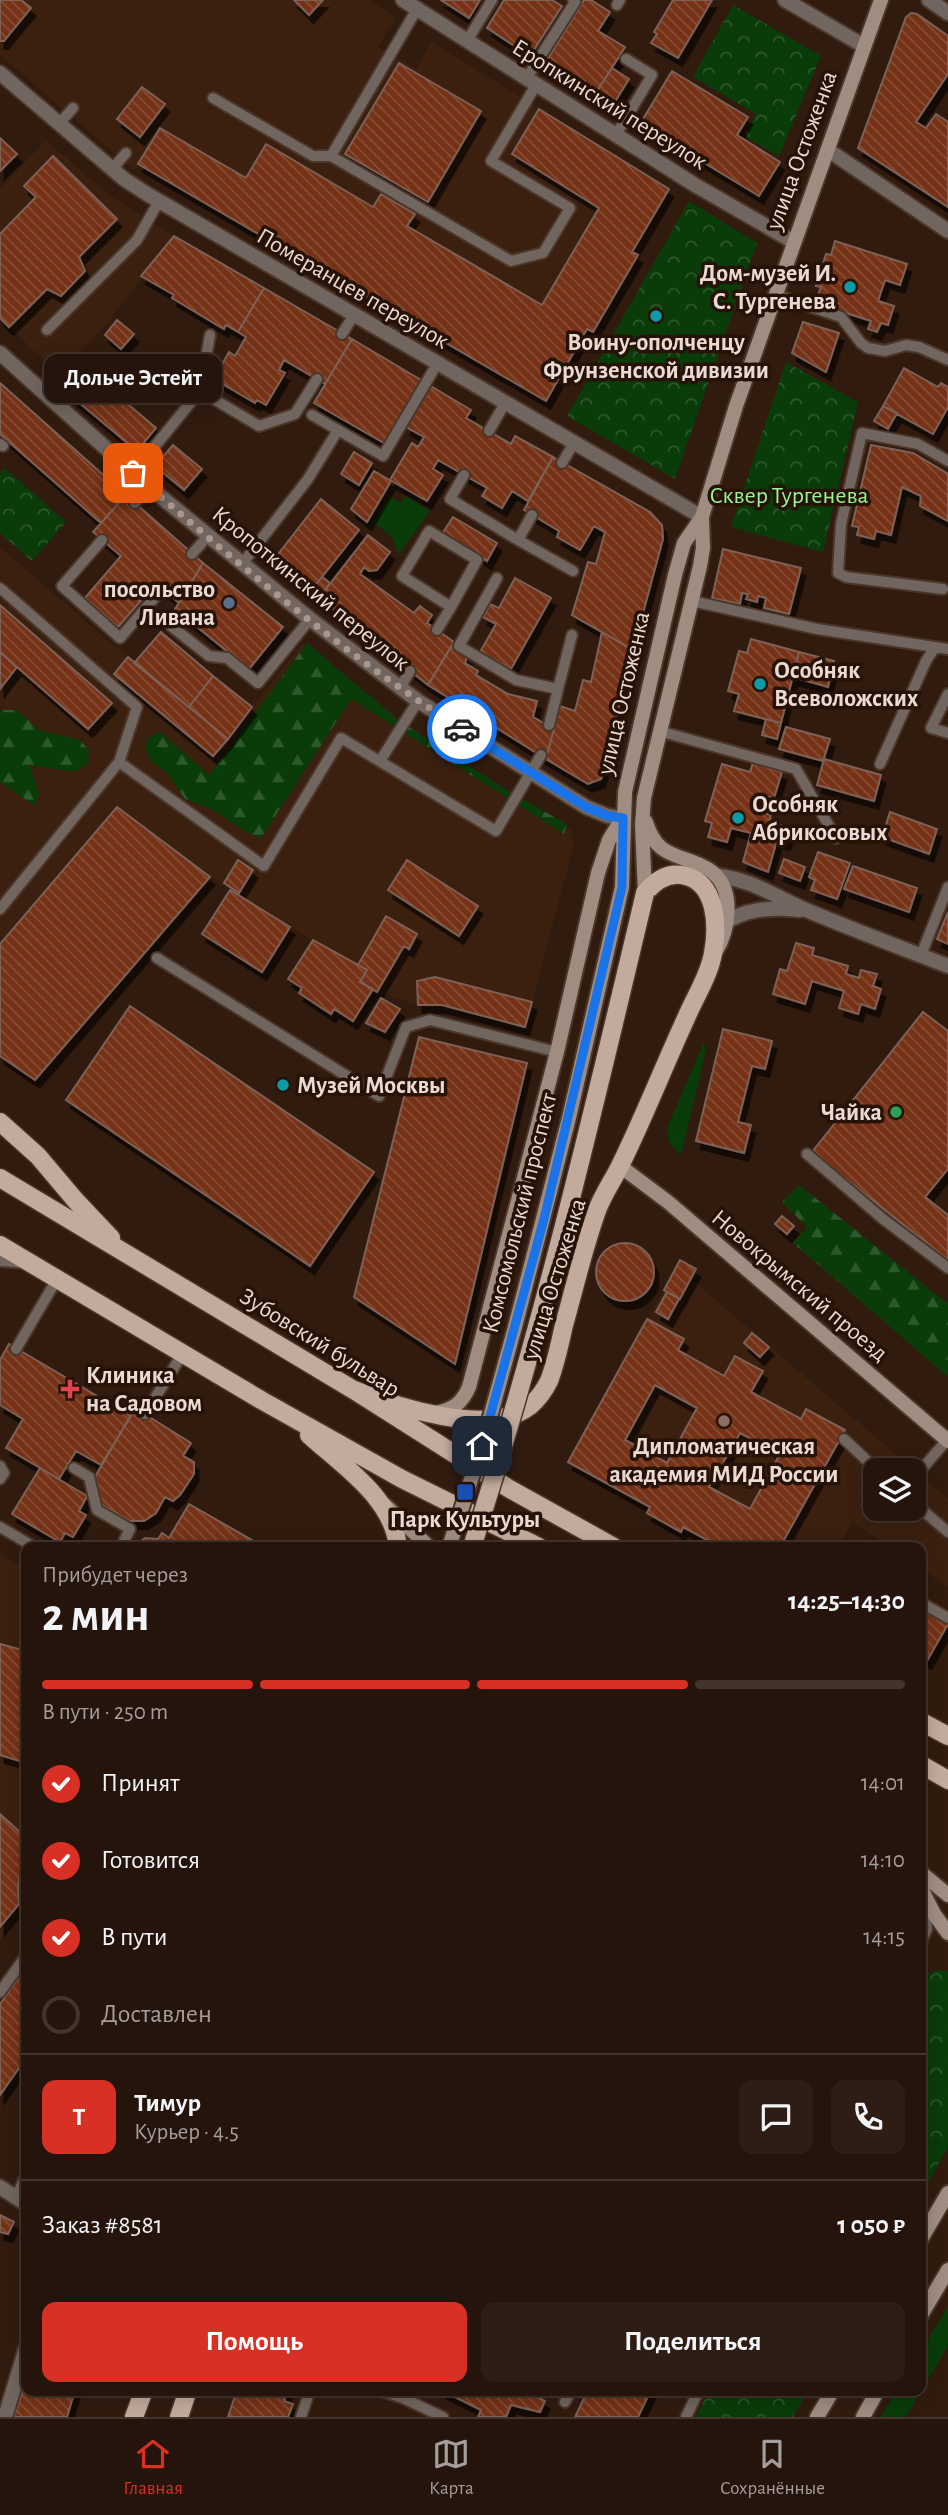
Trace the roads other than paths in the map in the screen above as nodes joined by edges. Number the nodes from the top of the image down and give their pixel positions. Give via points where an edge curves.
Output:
1 (403, 0) edge
2 (492, 0) edge
3 (573, 0) edge
4 (785, 0) edge
5 (881, 0) edge
6 (929, 0) edge
7 (417, 9) junction
8 (948, 13) edge
9 (467, 41) junction
10 (863, 46) junction
11 (626, 59) dead end
12 (0, 74) edge
13 (531, 82) junction
14 (213, 98) dead end
15 (72, 108) dead end
16 (59, 124) junction
17 (616, 135) junction
18 (828, 150) junction
19 (126, 153) dead end
20 (331, 156) junction
21 (112, 169) junction
22 (159, 201) junction
23 (948, 231) edge
24 (794, 242) junction
25 (776, 295) junction
26 (354, 315) junction
27 (47, 330) dead end
28 (342, 334) dead end
29 (210, 335) dead end
30 (0, 353) edge
31 (948, 360) edge
32 (437, 364) junction
33 (317, 379) dead end
34 (200, 391) junction
35 (505, 403) junction
36 (312, 415) dead end
37 (338, 430) junction
38 (489, 431) dead end
39 (574, 443) junction
40 (948, 461) edge
41 (562, 463) dead end
42 (133, 473) junction
43 (464, 475) dead end
44 (149, 487) junction
45 (135, 503) dead end
46 (532, 515) dead end
47 (702, 516) junction
48 (208, 536) junction
49 (102, 540) dead end
50 (518, 540) junction
51 (192, 554) dead end
52 (242, 564) junction
53 (573, 571) dead end
54 (497, 578) dead end
55 (0, 588) edge
56 (162, 589) dead end
57 (943, 589) dead end
58 (692, 601) junction
59 (450, 607) junction
60 (310, 619) junction
61 (171, 626) dead end
62 (437, 630) dead end
63 (572, 635) dead end
64 (935, 647) junction
65 (948, 649) edge
66 (411, 671) dead end
67 (400, 688) junction
68 (558, 690) junction
69 (948, 694) edge
70 (418, 701) junction
71 (549, 725) dead end
72 (659, 731) junction
73 (948, 733) edge
74 (541, 755) dead end
75 (380, 761) junction
76 (119, 762) junction
77 (880, 764) dead end
78 (532, 773) junction
79 (643, 807) junction
80 (623, 818) junction
81 (836, 838) dead end
82 (715, 875) junction
83 (622, 887) joint
84 (948, 887) edge
85 (645, 892) junction
86 (0, 909) edge
87 (808, 911) junction
88 (722, 924) junction
89 (921, 955) junction
90 (157, 958) dead end
91 (948, 966) edge
92 (557, 1052) junction
93 (0, 1122) edge
94 (807, 1154) dead end
95 (620, 1166) junction
96 (0, 1178) edge
97 (0, 1245) edge
98 (128, 1255) junction
99 (0, 1259) edge
100 (28, 1262) junction
101 (948, 1268) edge
102 (57, 1279) junction
103 (16, 1349) dead end
104 (183, 1353) junction
105 (352, 1389) junction
106 (422, 1413) junction
107 (145, 1414) dead end
108 (287, 1414) junction
109 (844, 1439) dead end
110 (948, 1440) edge
111 (864, 1458) edge
112 (926, 1465) edge
113 (0, 1466) edge
114 (74, 1468) dead end
115 (0, 1479) edge
116 (379, 1499) junction
117 (926, 1513) edge
118 (0, 1527) edge
119 (948, 1532) edge
120 (26, 1542) edge
121 (124, 1542) edge
122 (396, 1542) edge
123 (424, 1542) edge
124 (451, 1542) edge
125 (474, 1542) edge
126 (528, 1542) edge
127 (605, 1542) edge
128 (926, 1605) edge
129 (948, 1618) edge
130 (926, 1724) edge
131 (948, 1736) edge
132 (926, 1767) edge
133 (948, 1780) edge
134 (926, 1877) edge
135 (948, 1895) edge
136 (926, 1898) edge
137 (948, 1933) edge
138 (21, 1963) edge
139 (0, 1992) edge
140 (0, 2188) edge
141 (948, 2193) edge
142 (21, 2200) edge
143 (926, 2231) edge
144 (948, 2270) edge
145 (926, 2307) edge
146 (21, 2364) edge
147 (142, 2396) edge
148 (186, 2396) edge
149 (308, 2396) edge
150 (397, 2396) edge
151 (568, 2396) edge
152 (696, 2396) edge
153 (829, 2396) edge
154 (875, 2396) edge
155 (565, 2402) dead end
156 (5, 2417) edge
157 (134, 2417) edge
158 (179, 2417) edge
159 (301, 2417) edge
160 (443, 2417) edge
161 (686, 2417) edge
162 (817, 2417) edge
163 (863, 2417) edge

1 - 7 street, Еропкинский переулок
2 - 9 lane
3 - 13 lane
4 - 10 street
5 - 10 main road, улица Остоженка
6 - 8 street
7 - 9 street, Еропкинский переулок
7 - 20 lane
9 - 13 street, Еропкинский переулок
10 - 18 main road, улица Остоженка
11 - 17 lane via 652,75
12 - 16 street, Померанцев переулок
13 - 17 street, Еропкинский переулок
13 - 20 lane via 491,161 570,208 543,253 511,261
14 - 20 lane via 313,156
15 - 16 lane
16 - 21 street, Померанцев переулок
17 - 24 street, Еропкинский переулок
18 - 23 street
18 - 24 main road, улица Остоженка
19 - 21 lane
21 - 22 street, Померанцев переулок
22 - 26 street, Померанцев переулок
22 - 27 lane via 136,240
24 - 25 main road, улица Остоженка
25 - 31 lane via 841,317 868,348 886,351 919,346
25 - 47 main road, улица Остоженка
26 - 28 lane
26 - 32 street, Померанцев переулок
29 - 34 lane
30 - 42 street, Кропоткинский переулок
32 - 35 street, Померанцев переулок
32 - 37 lane via 383,456
33 - 34 lane via 295,414 259,426
34 - 42 lane
35 - 38 lane
35 - 39 street, Померанцев переулок
36 - 37 lane
37 - 52 lane via 308,479
39 - 41 lane
39 - 47 street, Померанцев переулок
40 - 57 lane via 918,444 862,433 841,524 838,573
42 - 44 street, Кропоткинский переулок
43 - 50 lane via 450,499
44 - 45 lane
44 - 48 street, Кропоткинский переулок
46 - 50 lane
47 - 58 main road, улица Остоженка via 703,548
47 - 80 main road, улица Остоженка via 684,543 675,575
48 - 51 lane
48 - 52 street, Кропоткинский переулок
49 - 56 lane via 62,586 120,638
50 - 53 lane
52 - 60 street, Кропоткинский переулок
54 - 68 lane via 459,646 516,680
55 - 76 lane via 136,707
58 - 64 lane via 817,629
58 - 72 main road, улица Остоженка
59 - 59 lane via 402,576 429,531 477,560
59 - 62 lane
60 - 61 lane via 258,683 227,658 209,656
60 - 67 street, Кропоткинский переулок
63 - 68 lane
64 - 65 lane
64 - 77 lane
66 - 67 lane
67 - 70 street, Кропоткинский переулок
68 - 71 lane
69 - 73 lane via 931,727
70 - 75 lane
70 - 78 street, Кропоткинский переулок
72 - 79 main road, улица Остоженка
72 - 81 lane via 796,769
74 - 78 lane
75 - 76 lane via 341,738 264,866
75 - 78 lane via 496,831
76 - 86 lane
78 - 80 street, Кропоткинский переулок via 594,811
79 - 82 main road via 659,847
79 - 85 main road, улица Остоженка
80 - 83 main road, улица Остоженка
80 - 92 main road via 609,839 598,873
82 - 87 street via 760,886
82 - 88 main road, улица Остоженка via 724,892
83 - 124 main road, Комсомольский проспект, bridge via 544,1219
84 - 89 lane
85 - 88 main road, улица Остоженка via 667,876 693,878 705,888
85 - 125 main road, Комсомольский проспект, bridge via 540,1321
87 - 88 street via 761,909
87 - 89 street
88 - 95 main road, улица Остоженка via 713,956
89 - 91 street
90 - 92 lane via 379,1097 406,1027 430,1020
92 - 106 main road via 470,1387 464,1399 448,1410
93 - 98 main road via 38,1156
94 - 101 lane
95 - 106 main road, улица Остоженка via 588,1237 554,1366 541,1395 522,1410 496,1418
95 - 110 main road, Новокрымский проезд
96 - 98 main road, Зубовский бульвар
97 - 100 main road
98 - 105 main road, Зубовский бульвар
99 - 100 street
100 - 102 main road
102 - 103 lane
102 - 104 main road
104 - 107 lane
104 - 108 main road
105 - 106 main road, улица Остоженка
105 - 127 main road, Зубовский бульвар via 508,1488
108 - 116 main road
108 - 126 main road
109 - 111 lane
110 - 112 lane
113 - 115 lane via 4,1473
114 - 121 lane via 89,1477 97,1510 131,1529
116 - 122 main road
116 - 123 main road
117 - 119 lane
118 - 120 lane
128 - 129 lane
130 - 131 main road
132 - 133 main road
134 - 135 main road
136 - 137 main road
138 - 139 lane
140 - 142 street
141 - 143 main road
144 - 145 main road
146 - 156 street
147 - 157 main road
148 - 158 main road
149 - 159 lane
150 - 160 lane
151 - 155 lane
152 - 161 lane
153 - 162 main road
154 - 163 main road

